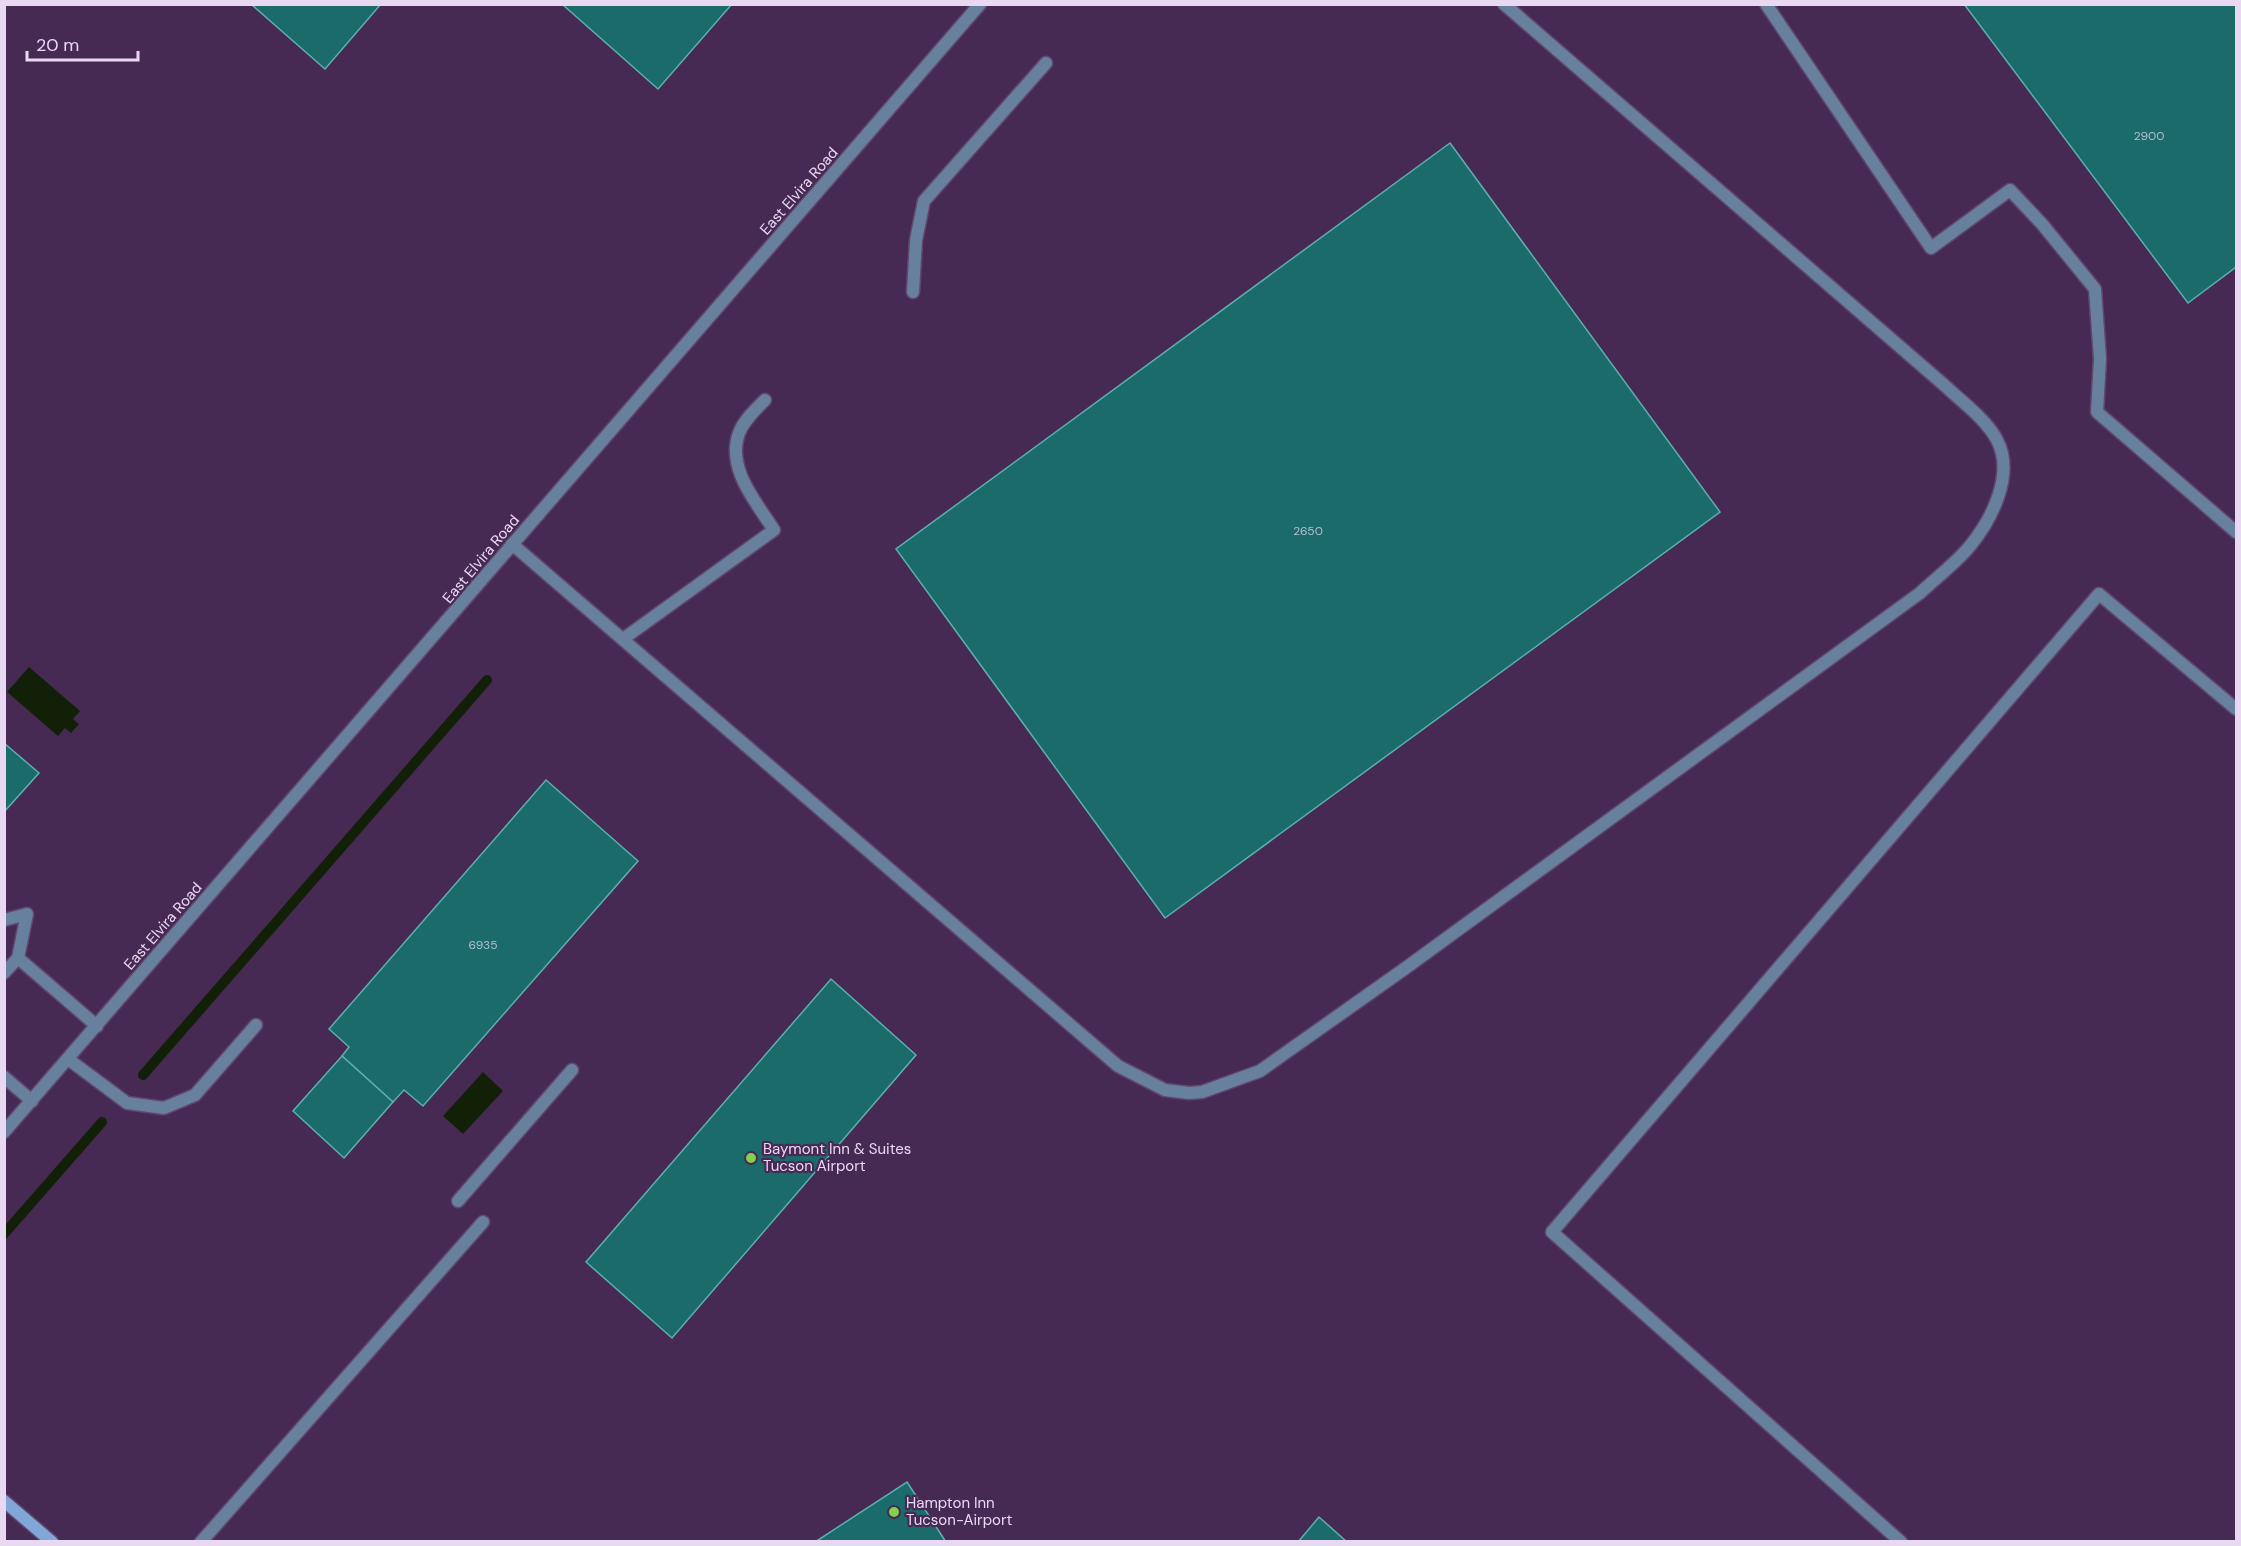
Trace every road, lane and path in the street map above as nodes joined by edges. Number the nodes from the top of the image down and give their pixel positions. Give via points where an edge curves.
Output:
1 (980, 4) edge
2 (1504, 4) edge
3 (1766, 4) edge
4 (1046, 63) dead end
5 (912, 292) dead end
6 (765, 400) dead end
7 (2236, 532) edge
8 (512, 544) junction
9 (623, 639) junction
10 (2236, 709) edge
11 (4, 920) edge
12 (18, 958) junction
13 (4, 974) edge
14 (256, 1025) dead end
15 (97, 1026) junction
16 (68, 1059) junction
17 (572, 1070) dead end
18 (4, 1077) edge
19 (32, 1101) junction
20 (4, 1132) edge
21 (458, 1201) dead end
22 (483, 1222) dead end
23 (4, 1501) edge
24 (52, 1542) edge
25 (201, 1542) edge
26 (1901, 1542) edge

1 - 8 street, East Elvira Road
2 - 9 street via 1943,384 1997,441 2005,465 1989,518 1970,547 1920,593 1407,967 1260,1071 1202,1092 1165,1090 1118,1066
3 - 7 street via 1931,248 2010,190 2042,224 2095,289 2100,359 2097,412
4 - 5 street via 924,201
6 - 9 street via 740,432 736,453 743,481 774,530
8 - 9 street
8 - 15 street, East Elvira Road
10 - 26 street via 2099,594 1552,1232
11 - 12 street via 27,914
12 - 13 street
12 - 15 street
14 - 16 street via 195,1095 164,1108 127,1103
15 - 16 street, East Elvira Road
16 - 19 street, East Elvira Road
17 - 21 street
18 - 19 street
19 - 20 street, East Elvira Road
22 - 25 street
23 - 24 main road

